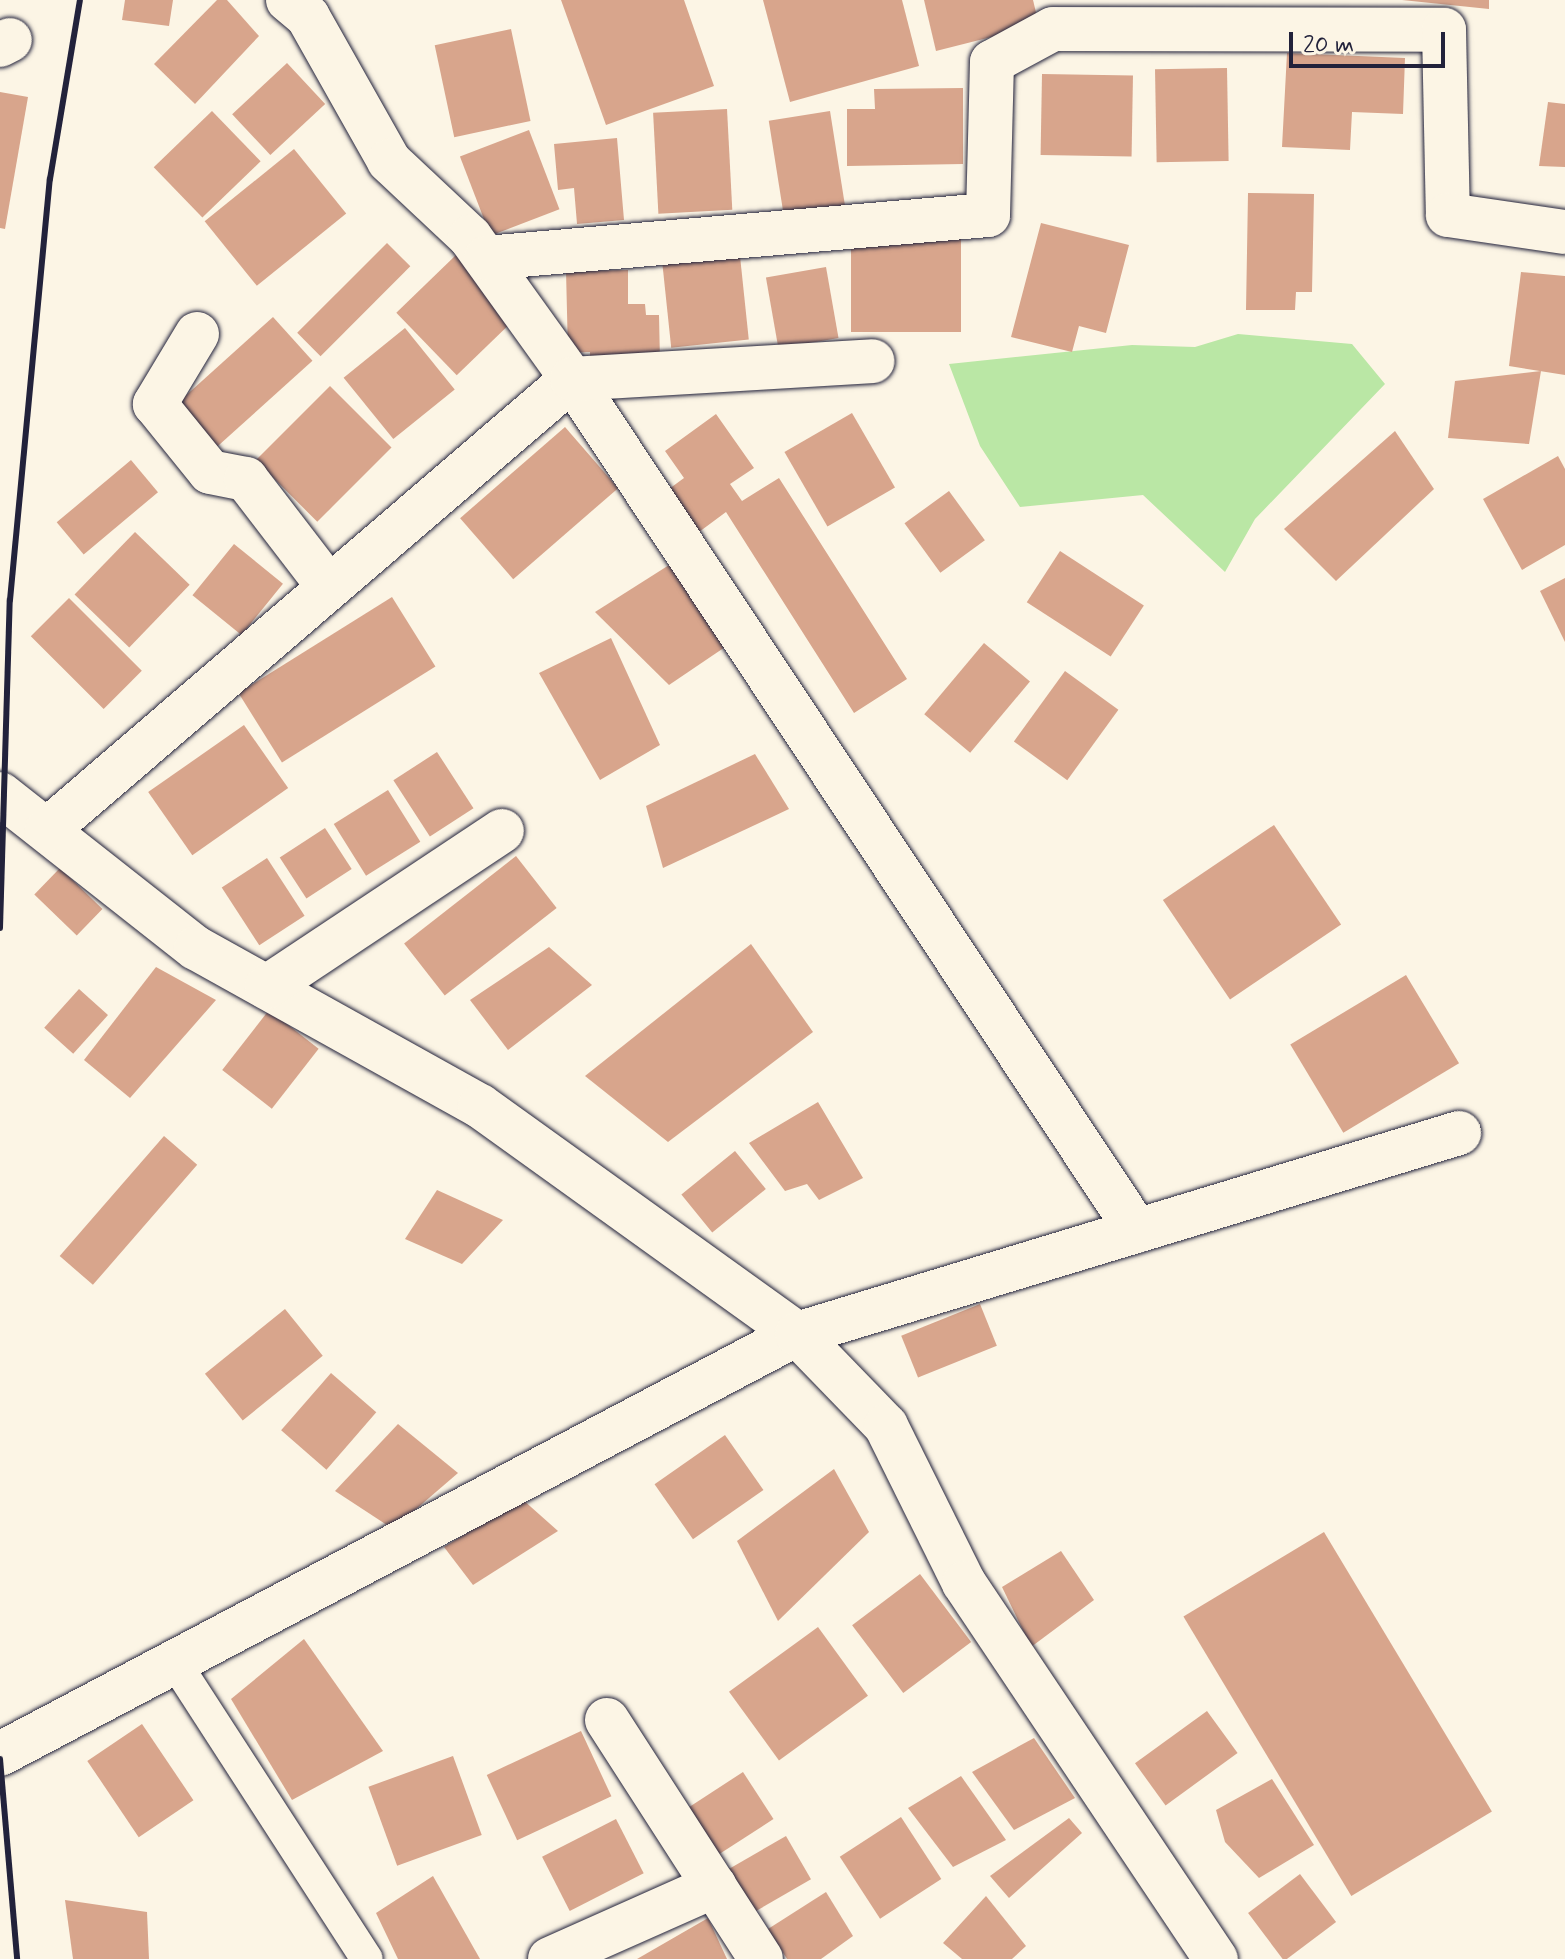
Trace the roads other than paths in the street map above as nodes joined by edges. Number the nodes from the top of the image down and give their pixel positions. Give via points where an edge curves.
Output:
1 (307, 6) edge
2 (1565, 232) edge
3 (486, 258) junction
4 (197, 334) dead end
5 (872, 361) dead end
6 (572, 379) junction
7 (329, 587) junction
8 (0, 794) edge
9 (47, 830) junction
10 (502, 831) dead end
11 (267, 987) junction
12 (1459, 1133) dead end
13 (1137, 1231) junction
14 (797, 1334) junction
15 (176, 1664) junction
16 (607, 1720) dead end
17 (0, 1754) edge
18 (714, 1886) junction
19 (367, 1959) edge
20 (550, 1959) edge
21 (761, 1959) edge
22 (1216, 1959) edge

1 - 3 street via 389,161
2 - 3 street via 1448,215 1444,30 1053,29 992,62 988,215
3 - 6 street
4 - 7 street via 155,404 210,472 246,479
5 - 6 street
6 - 7 street
6 - 13 street
7 - 9 street
8 - 9 street
9 - 11 street via 196,948
10 - 11 street
11 - 14 street via 480,1106
12 - 13 street
13 - 14 street
14 - 15 street
14 - 22 street via 886,1426 964,1583
15 - 17 street
15 - 19 lane
16 - 18 street
18 - 20 street
18 - 21 street

